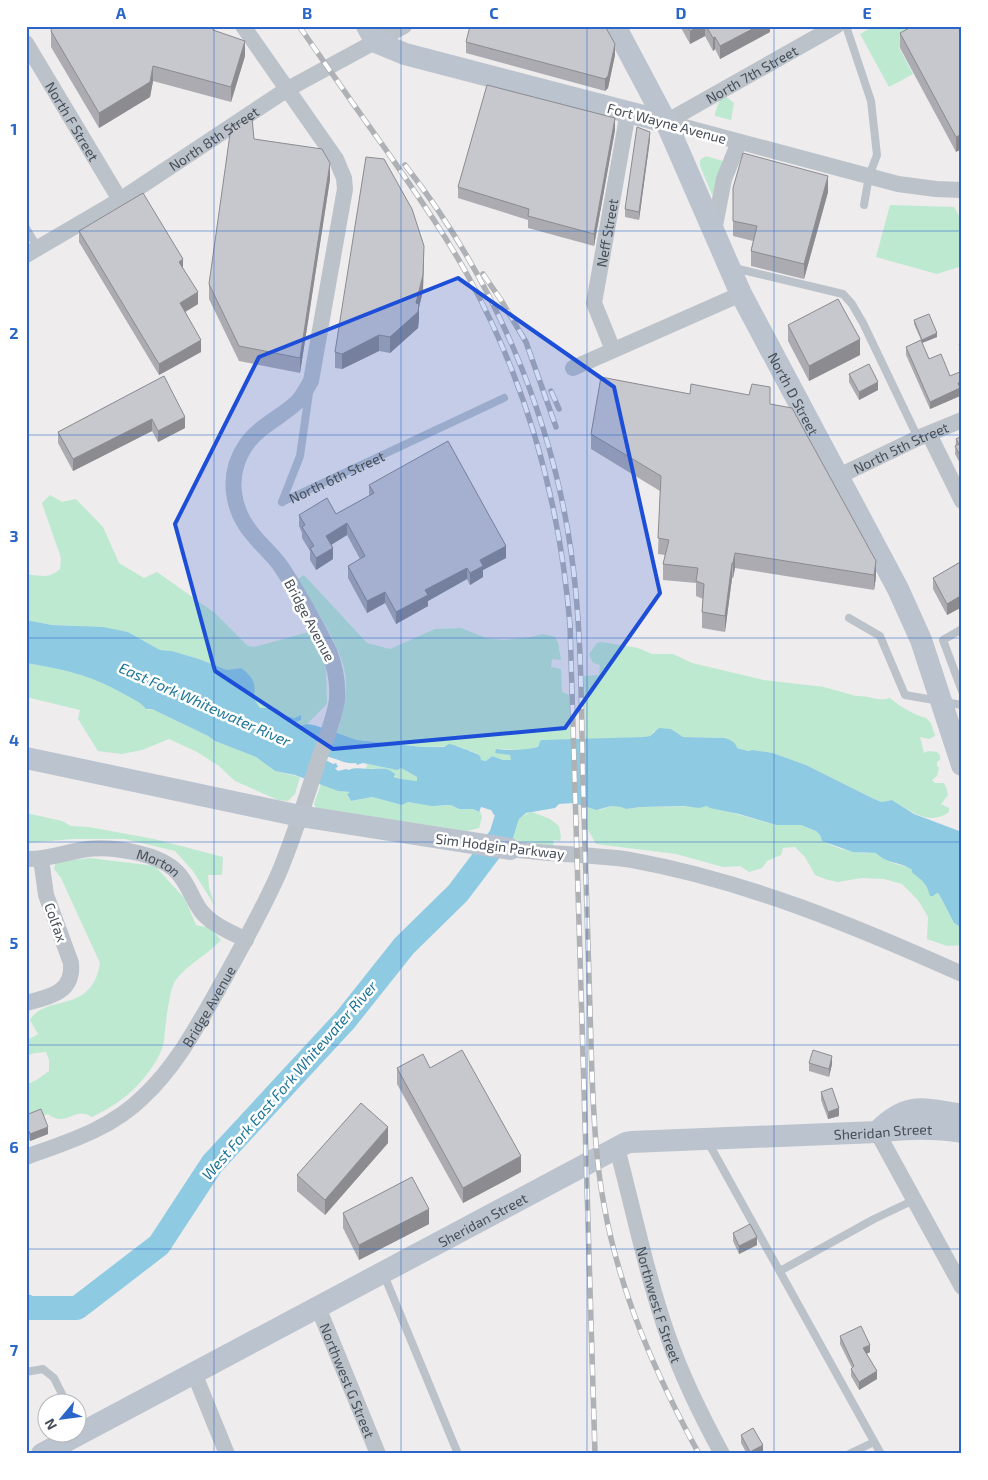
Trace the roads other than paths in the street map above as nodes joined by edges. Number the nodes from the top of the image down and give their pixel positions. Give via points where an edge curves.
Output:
1 (243, 26) edge
2 (404, 26) edge
3 (836, 26) edge
4 (846, 26) edge
5 (616, 27) edge
6 (371, 34) edge
7 (26, 43) edge
8 (286, 90) junction
9 (628, 112) junction
10 (666, 122) junction
11 (739, 142) junction
12 (869, 176) junction
13 (962, 190) edge
14 (120, 200) junction
15 (864, 205) dead end
16 (26, 228) edge
17 (714, 231) junction
18 (32, 252) edge
19 (730, 267) junction
20 (742, 294) junction
21 (613, 350) junction
22 (573, 368) dead end
23 (311, 381) junction
24 (504, 398) dead end
25 (962, 420) edge
26 (924, 436) junction
27 (839, 476) junction
28 (962, 502) edge
29 (849, 618) dead end
30 (962, 629) edge
31 (962, 691) edge
32 (962, 705) edge
33 (26, 758) edge
34 (962, 764) edge
35 (302, 809) junction
36 (510, 849) joint
37 (34, 859) edge
38 (246, 940) junction
39 (962, 974) edge
40 (26, 1003) edge
41 (962, 1116) edge
42 (877, 1132) junction
43 (962, 1132) edge
44 (706, 1138) junction
45 (962, 1145) edge
46 (617, 1148) junction
47 (26, 1158) edge
48 (914, 1200) junction
49 (780, 1271) junction
50 (383, 1272) junction
51 (960, 1279) edge
52 (318, 1307) junction
53 (26, 1372) edge
54 (194, 1373) junction
55 (61, 1392) edge
56 (88, 1425) edge
57 (60, 1442) edge
58 (874, 1442) junction
59 (42, 1454) edge
60 (227, 1454) edge
61 (378, 1454) edge
62 (458, 1454) edge
63 (722, 1454) edge
64 (849, 1454) edge
65 (881, 1454) edge

1 - 8 street
2 - 6 street, North 8th Street
3 - 10 street, North 7th Street
4 - 12 lane via 871,101 877,155
5 - 10 street, North D Street
6 - 8 street, North 8th Street
6 - 9 street, Fort Wayne Avenue via 412,56
7 - 14 street, North F Street
8 - 14 street, North 8th Street
8 - 23 street, Bridge Avenue via 336,159 345,189
9 - 10 street, Fort Wayne Avenue
9 - 21 street, Neff Street via 594,303
10 - 11 street, Fort Wayne Avenue
10 - 17 street, North D Street
11 - 12 street, Fort Wayne Avenue
11 - 17 street via 724,179
12 - 13 street, Fort Wayne Avenue via 898,184
12 - 15 lane
14 - 18 street, North 8th Street
16 - 18 lane
17 - 19 street, North D Street
19 - 20 street, North D Street
19 - 26 lane via 844,294
20 - 21 street
20 - 27 street, North D Street
21 - 22 street
23 - 24 lane, North 6th Street via 300,456 282,502
23 - 35 street, Bridge Avenue via 297,403 248,443 238,460 233,485 242,520 282,567 334,662 336,706
25 - 26 street, North 5th Street
26 - 27 street, North 5th Street
26 - 28 street
27 - 34 street, North D Street via 886,564 921,640
29 - 32 lane via 880,636 905,695
30 - 31 lane via 943,640
33 - 35 street, Sim Hodgin Parkway
35 - 36 street, Sim Hodgin Parkway
35 - 38 street, Bridge Avenue via 279,873
36 - 39 street, Sim Hodgin Parkway via 629,859 719,880 794,903
37 - 38 street, Morton via 89,849 155,857 177,871 201,911 214,923
37 - 40 street, Colfax via 71,963 72,974 69,983 55,994
38 - 47 street, Bridge Avenue via 173,1065 142,1099 104,1126
41 - 42 street via 909,1109 891,1118
42 - 43 street, Sheridan Street via 938,1128
42 - 44 street, Sheridan Street
42 - 45 street via 900,1140
42 - 48 street
44 - 46 street, Sheridan Street via 632,1142
44 - 49 lane
46 - 50 street, Sheridan Street
46 - 63 street, Northwest F Street via 670,1340 685,1380
48 - 49 lane
48 - 51 street
49 - 58 lane
50 - 52 street, Sheridan Street
50 - 62 lane
52 - 54 street, Sheridan Street
52 - 61 street, Northwest G Street
53 - 55 lane via 43,1370 54,1378
54 - 56 street, Sheridan Street
54 - 60 street
57 - 59 street, Sheridan Street
58 - 64 lane
58 - 65 lane

